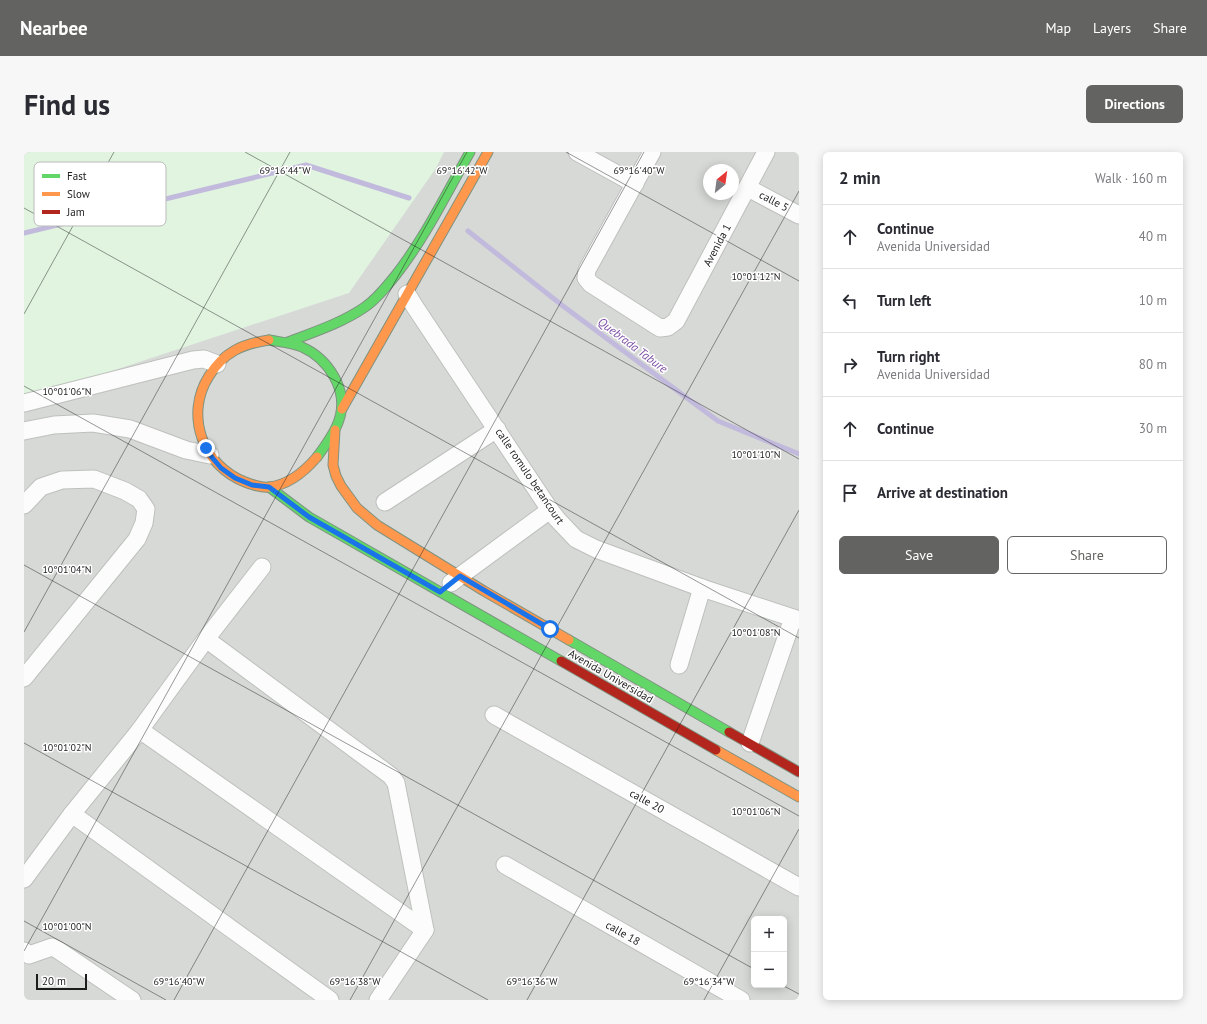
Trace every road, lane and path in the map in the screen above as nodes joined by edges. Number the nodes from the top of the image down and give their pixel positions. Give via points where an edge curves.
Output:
1 (470, 152) edge
2 (488, 152) edge
3 (577, 152) edge
4 (652, 152) edge
5 (766, 152) edge
6 (635, 184) junction
7 (748, 188) junction
8 (799, 215) edge
9 (407, 294) junction
10 (288, 342) junction
11 (217, 364) junction
12 (24, 403) edge
13 (342, 409) junction
14 (497, 429) junction
15 (336, 430) junction
16 (24, 431) edge
17 (210, 455) junction
18 (269, 487) junction
19 (385, 502) dead end
20 (24, 505) edge
21 (550, 510) junction
22 (262, 567) dead end
23 (460, 576) junction
24 (702, 588) junction
25 (440, 592) junction
26 (796, 619) edge
27 (206, 639) junction
28 (679, 665) dead end
29 (24, 678) edge
30 (494, 716) dead end
31 (140, 730) junction
32 (750, 744) junction
33 (799, 772) edge
34 (799, 797) edge
35 (72, 814) junction
36 (505, 865) dead end
37 (24, 879) edge
38 (799, 887) edge
39 (425, 930) junction
40 (24, 951) edge
41 (132, 1000) edge
42 (330, 1000) edge
43 (378, 1000) edge
44 (741, 1000) edge

1 - 10 street via 427,230 403,267 383,291 366,306 349,316
2 - 9 street
3 - 6 street
4 - 6 street
5 - 7 street, Avenida 1
6 - 7 street, Avenida 1 via 587,270 586,278 591,284 660,328 668,327 676,321
7 - 8 street, calle 5
9 - 13 street
9 - 14 street, calle romulo betancourt
10 - 11 street via 269,340 249,344 232,352
10 - 13 street via 318,357 330,370 338,384
11 - 12 street via 204,359 193,360
11 - 17 street via 200,392 197,408 202,440
13 - 15 street
14 - 19 street
14 - 21 street, calle romulo betancourt
15 - 18 street via 318,456 297,477
15 - 23 street, Avenida Universidad via 336,476 357,508 377,525
16 - 17 street via 54,425 93,422 130,429 186,450
17 - 18 street via 221,468 235,478 252,485
18 - 25 street, Avenida Universidad via 309,517
20 - 29 street via 42,487 62,480 94,479 139,499 146,510 137,540
21 - 23 street
21 - 24 street, calle romulo betancourt via 576,539 596,549
22 - 27 street
23 - 25 street
23 - 32 street, Avenida Universidad
24 - 26 street, calle romulo betancourt
24 - 28 street
25 - 34 street, Avenida Universidad
26 - 32 street
27 - 31 street
27 - 39 street via 391,776 396,784
30 - 38 street, calle 20
31 - 35 street
31 - 39 street
32 - 33 street, Avenida Universidad
35 - 37 street
35 - 42 street
36 - 44 street, calle 18
39 - 43 street
40 - 41 street via 29,955 52,947

